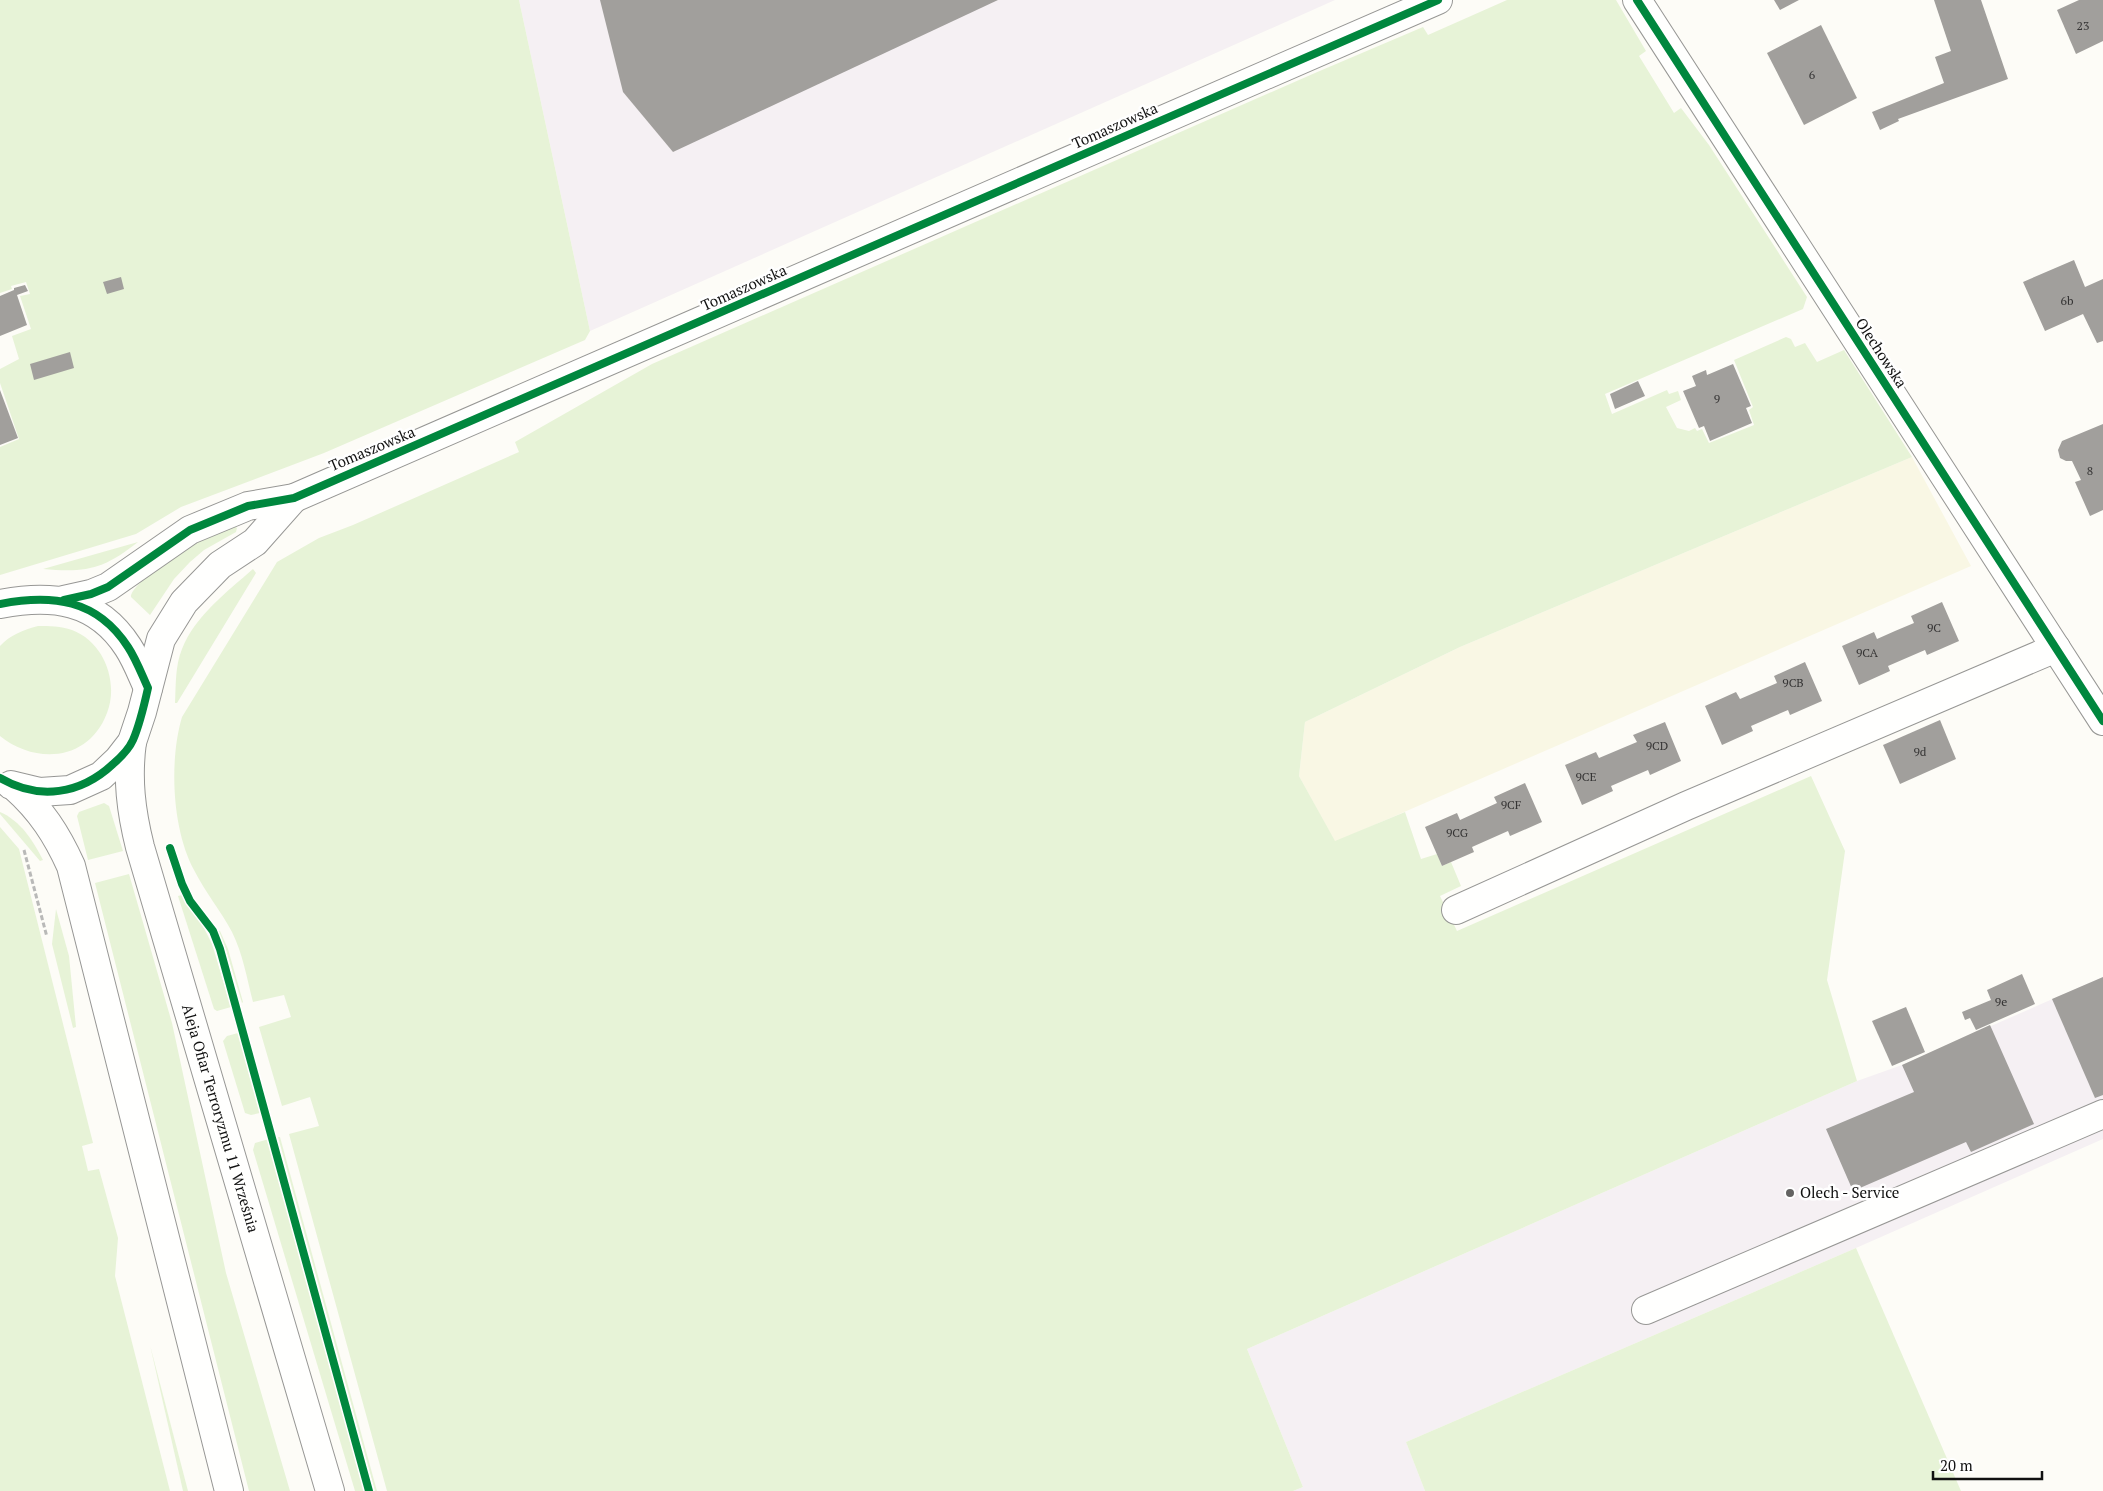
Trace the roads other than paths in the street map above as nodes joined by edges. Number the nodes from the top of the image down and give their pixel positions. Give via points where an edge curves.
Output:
1 (1438, 0) edge
2 (1637, 0) edge
3 (294, 498) junction
4 (64, 600) junction
5 (0, 604) edge
6 (2056, 648) junction
7 (148, 688) junction
8 (2103, 721) edge
9 (132, 742) junction
10 (8, 782) edge
11 (1456, 910) dead end
12 (2103, 1114) edge
13 (1646, 1310) dead end
14 (229, 1491) edge
15 (330, 1491) edge

1 - 3 street, Tomaszowska
2 - 6 street, Olechowska
3 - 4 street, Tomaszowska via 248,506 190,530 108,587
3 - 7 street, Tomaszowska via 255,542 220,565 184,602 162,639
4 - 5 street via 39,599
4 - 7 street via 92,611 113,628 129,647
6 - 8 street, Olechowska
6 - 11 street via 1696,802
7 - 9 street, Tomaszowska
9 - 10 street via 101,776 70,790 40,792
9 - 15 street, Aleja Ofiar Terroryzmu 11 Września via 129,788 140,847
10 - 14 street via 42,815 71,866
12 - 13 street

